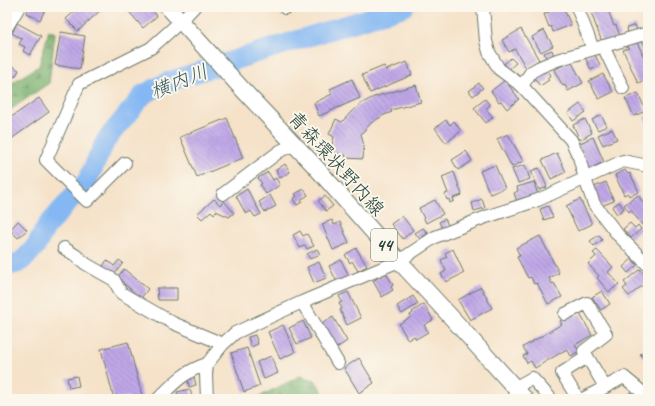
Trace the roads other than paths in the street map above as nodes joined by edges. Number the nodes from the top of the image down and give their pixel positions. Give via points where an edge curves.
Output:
1 (19, 7) edge
2 (168, 7) edge
3 (194, 7) edge
4 (577, 7) edge
5 (484, 11) edge
6 (181, 21) junction
7 (7, 27) edge
8 (648, 33) edge
9 (598, 48) junction
10 (522, 86) junction
11 (623, 88) dead end
12 (295, 144) junction
13 (125, 163) dead end
14 (648, 166) edge
15 (584, 179) junction
16 (222, 194) dead end
17 (64, 248) dead end
18 (399, 261) junction
19 (648, 265) edge
20 (302, 302) junction
21 (565, 314) dead end
22 (223, 344) junction
23 (587, 357) junction
24 (338, 363) dead end
25 (207, 364) junction
26 (605, 387) junction
27 (520, 393) edge
28 (648, 397) edge
29 (158, 399) edge
30 (207, 399) edge
31 (551, 399) edge
32 (578, 399) edge
33 (583, 399) edge

1 - 7 street
2 - 6 main road, 青森環状野内線 / 44
3 - 6 street
4 - 9 street
5 - 10 street via 489,52 498,68
6 - 12 main road, 青森環状野内線 / 44
6 - 13 street via 151,48 80,84 46,160 87,201
8 - 9 street
9 - 10 street via 540,67 531,72
9 - 11 street
10 - 15 street via 571,140 579,157
12 - 16 street via 280,151
12 - 18 main road, 青森環状野内線 / 44
14 - 15 street via 623,161
15 - 18 street via 538,200 435,237
15 - 19 street via 594,204 618,235
17 - 22 street via 114,280 121,293 173,323
18 - 20 street
18 - 27 main road, 青森環状野内線 / 44
20 - 22 street via 235,333
20 - 24 street
21 - 23 street via 588,303 606,334 584,351
22 - 25 street
23 - 26 street
23 - 32 street via 562,374
25 - 29 street via 195,368 176,381
25 - 30 street
26 - 28 street via 624,377
26 - 33 street
27 - 31 street via 532,378

